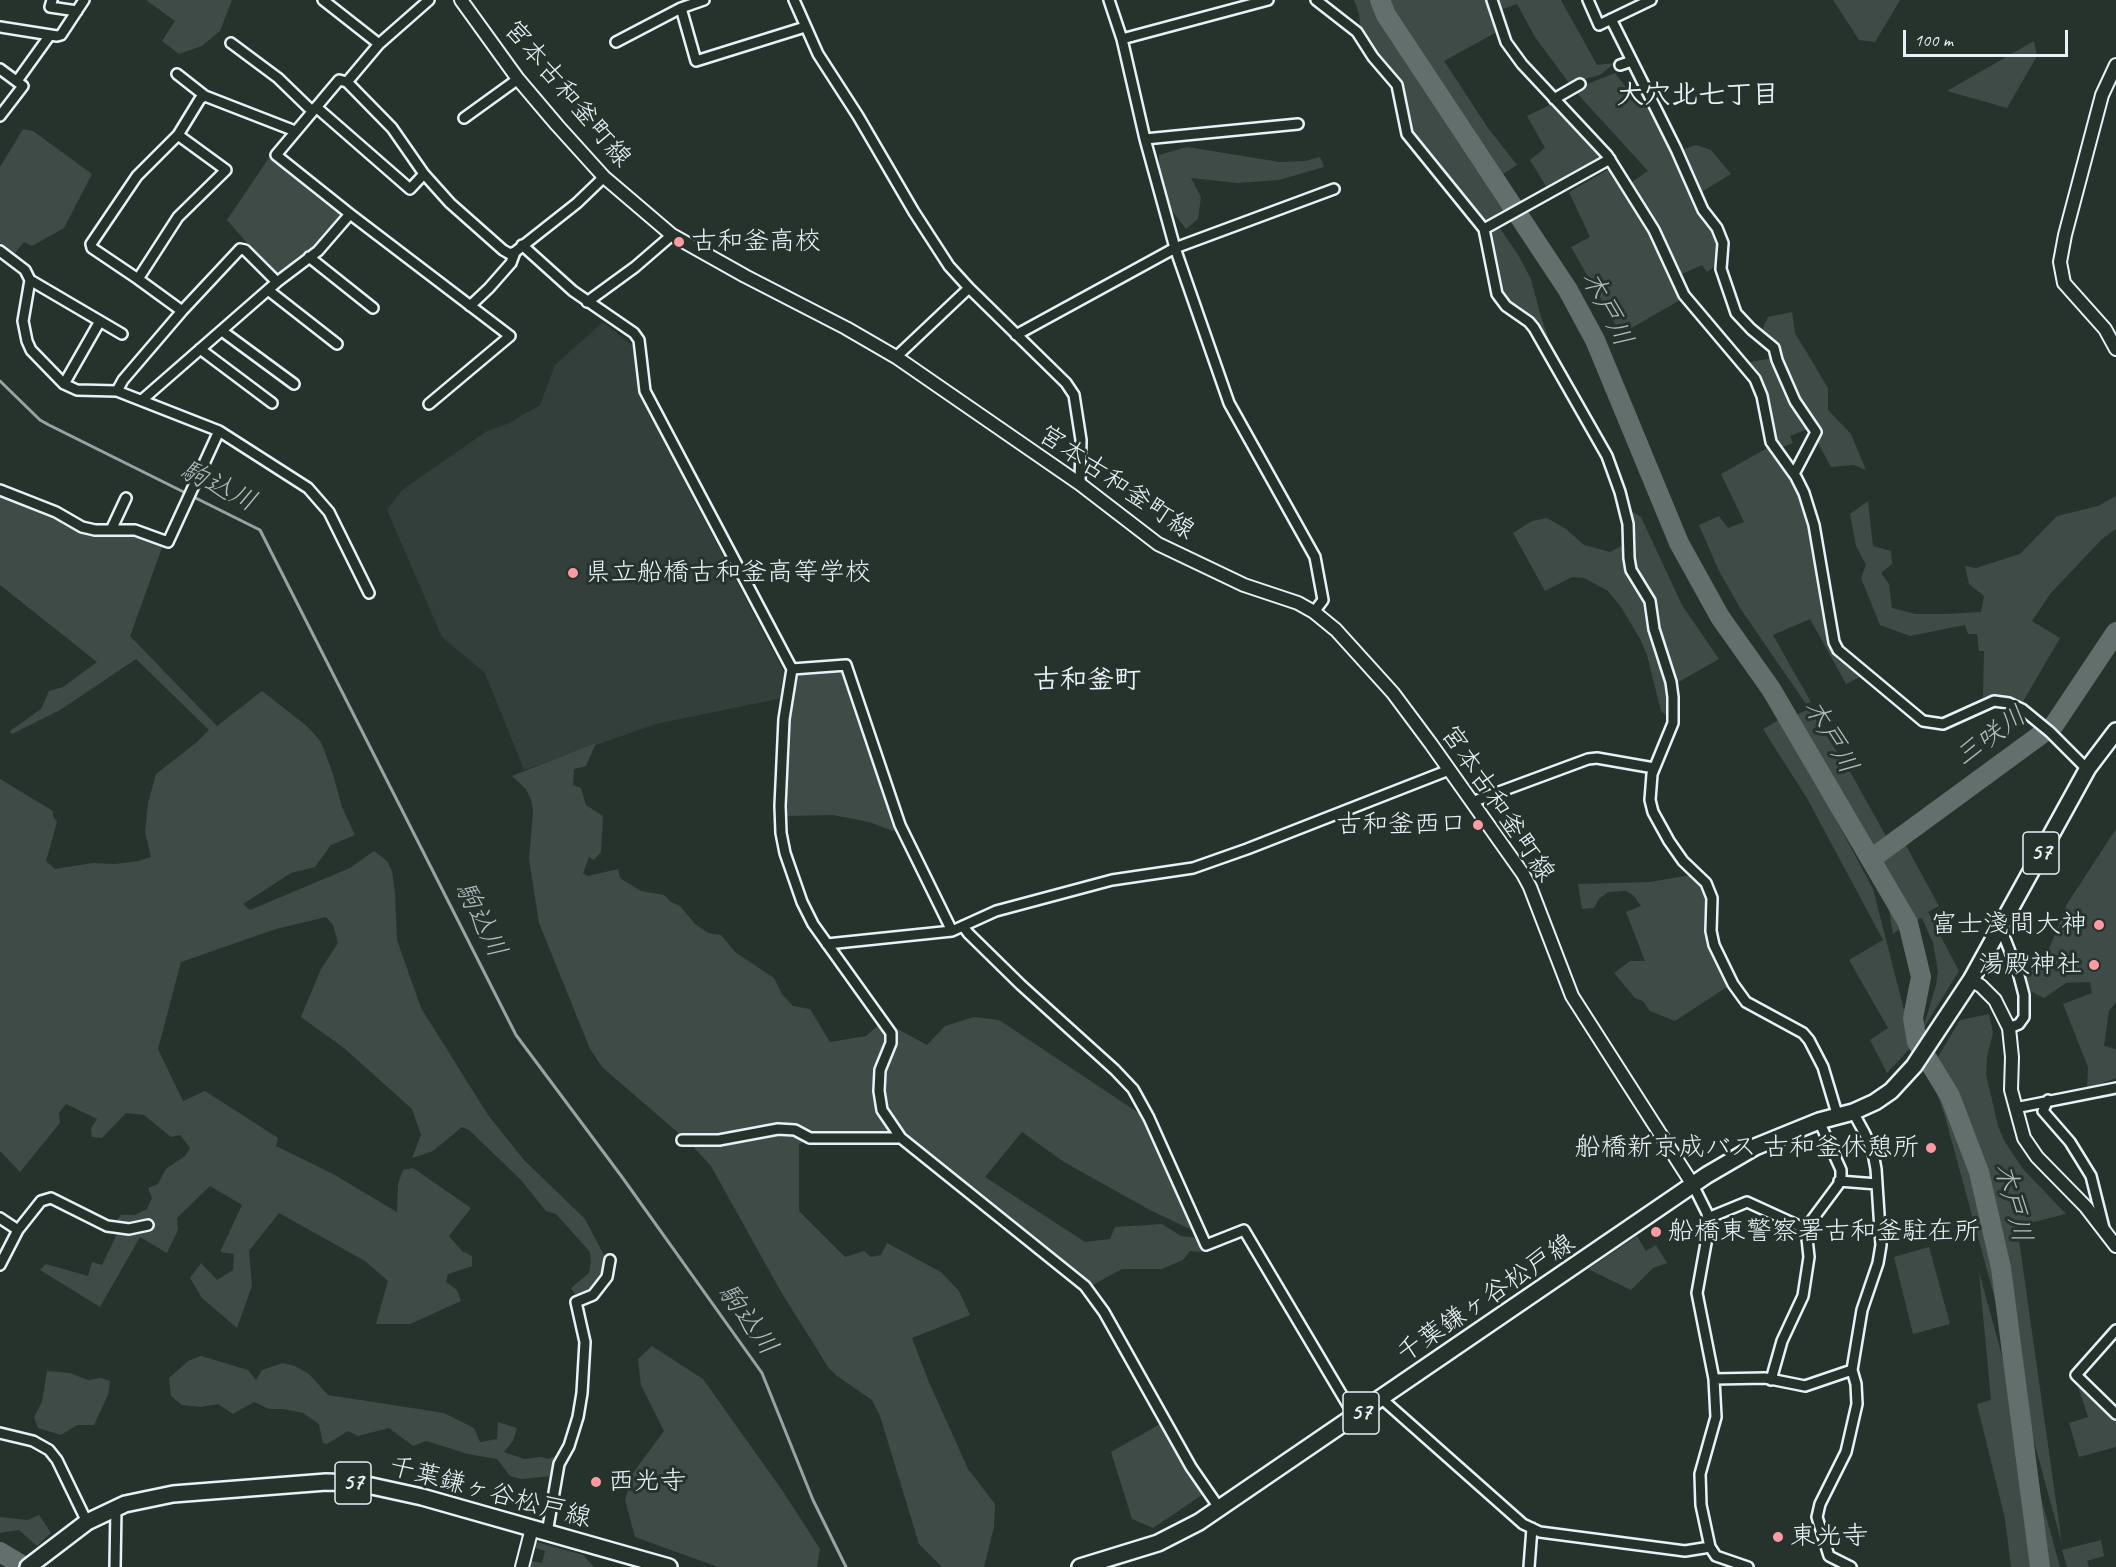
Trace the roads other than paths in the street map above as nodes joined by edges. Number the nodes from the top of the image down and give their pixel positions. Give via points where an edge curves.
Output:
1 (52, 0) edge
2 (84, 0) edge
3 (323, 0) edge
4 (429, 0) edge
5 (461, 0) edge
6 (704, 0) edge
7 (794, 0) edge
8 (1109, 0) edge
9 (1268, 0) edge
10 (1316, 0) edge
11 (1492, 0) edge
12 (1588, 0) edge
13 (1651, 0) edge
14 (681, 8) junction
15 (77, 11) junction
16 (1611, 19) junction
17 (0, 27) edge
18 (806, 27) junction
19 (50, 35) junction
20 (1122, 39) junction
21 (616, 42) dead end
22 (231, 43) dead end
23 (379, 44) junction
24 (1632, 61) junction
25 (1620, 65) dead end
26 (2116, 65) edge
27 (0, 69) edge
28 (177, 74) dead end
29 (518, 79) junction
30 (17, 81) junction
31 (348, 82) junction
32 (1580, 84) dead end
33 (205, 96) junction
34 (1554, 99) junction
35 (314, 109) junction
36 (0, 116) edge
37 (464, 118) dead end
38 (1298, 124) dead end
39 (295, 131) junction
40 (178, 135) junction
41 (1144, 139) junction
42 (1610, 159) junction
43 (424, 174) junction
44 (604, 177) junction
45 (1334, 189) dead end
46 (350, 214) junction
47 (1484, 229) junction
48 (672, 235) junction
49 (518, 248) junction
50 (1175, 248) junction
51 (0, 251) edge
52 (309, 257) junction
53 (138, 279) junction
54 (30, 280) junction
55 (277, 282) junction
56 (969, 288) junction
57 (268, 290) junction
58 (587, 302) junction
59 (470, 306) junction
60 (373, 308) dead end
61 (182, 311) junction
62 (100, 321) junction
63 (222, 331) junction
64 (122, 334) dead end
65 (1016, 335) junction
66 (337, 344) dead end
67 (200, 349) junction
68 (2116, 349) edge
69 (896, 357) junction
70 (64, 384) junction
71 (294, 384) dead end
72 (117, 391) junction
73 (142, 400) junction
74 (272, 403) dead end
75 (429, 404) dead end
76 (219, 431) junction
77 (1794, 474) junction
78 (1080, 484) junction
79 (0, 490) edge
80 (126, 498) dead end
81 (111, 530) junction
82 (369, 593) dead end
83 (1314, 612) junction
84 (792, 669) junction
85 (2116, 730) edge
86 (1654, 768) junction
87 (2088, 768) junction
88 (1449, 770) junction
89 (1472, 802) junction
90 (963, 926) junction
91 (2000, 926) junction
92 (952, 931) junction
93 (827, 944) junction
94 (1971, 980) junction
95 (2009, 1028) junction
96 (2116, 1088) edge
97 (2048, 1100) junction
98 (2014, 1108) junction
99 (1845, 1115) junction
100 (1819, 1121) junction
101 (901, 1138) junction
102 (682, 1140) dead end
103 (1839, 1181) junction
104 (1877, 1184) junction
105 (1693, 1185) junction
106 (0, 1218) edge
107 (1708, 1218) junction
108 (148, 1225) dead end
109 (1806, 1228) junction
110 (18, 1230) junction
111 (2105, 1230) junction
112 (2116, 1246) edge
113 (610, 1260) dead end
114 (0, 1265) edge
115 (2116, 1330) edge
116 (1852, 1370) junction
117 (1714, 1379) junction
118 (1772, 1380) junction
119 (1382, 1399) junction
120 (2116, 1414) edge
121 (1355, 1417) junction
122 (0, 1433) edge
123 (116, 1507) junction
124 (1220, 1509) junction
125 (87, 1522) junction
126 (532, 1528) junction
127 (1532, 1528) junction
128 (548, 1533) junction
129 (1710, 1547) junction
130 (28, 1567) edge
131 (115, 1567) edge
132 (522, 1567) edge
133 (669, 1567) edge
134 (1080, 1567) edge
135 (1529, 1567) edge
136 (1748, 1567) edge
137 (1851, 1567) edge

1 - 15 street via 50,7
2 - 15 street
3 - 23 street
4 - 23 street
5 - 29 street, 宮本古和釜町線
6 - 14 street
7 - 18 street
8 - 20 street
9 - 20 street
10 - 47 street via 1357,32 1397,85 1407,134
11 - 34 street via 1506,42
12 - 16 street via 1599,25
13 - 16 street
14 - 18 street via 696,61
14 - 21 street
15 - 19 street via 61,34
16 - 24 street
17 - 19 street
18 - 56 street via 818,54 914,212 949,266
19 - 30 street
20 - 41 street
22 - 35 street
23 - 31 street
24 - 25 street
24 - 77 street via 1703,210 1717,228 1723,243 1721,269 1736,313 1774,348 1796,401 1816,432
26 - 68 street via 2102,95 2060,262 2064,283 2105,329
27 - 30 street
28 - 33 street
29 - 37 street
29 - 44 street, 宮本古和釜町線
30 - 36 street via 23,86
31 - 35 street via 339,80
31 - 43 street via 392,128
32 - 34 street
33 - 39 street
33 - 40 street
34 - 42 street
35 - 39 street
35 - 43 street via 410,189
38 - 41 street
39 - 46 street via 276,155
40 - 53 street via 137,176 91,244
40 - 53 street via 226,170 178,217
41 - 50 street
42 - 47 street
42 - 77 street via 1654,230 1684,295 1755,379 1772,442
43 - 49 street via 503,250 510,254
44 - 48 street, 宮本古和釜町線
44 - 49 street
45 - 50 street
46 - 52 street
46 - 59 street
47 - 86 street via 1497,294 1534,328 1607,456 1620,492 1628,524 1631,570 1650,601 1673,697 1673,723
48 - 58 street
48 - 69 street, 宮本古和釜町線
49 - 58 street
49 - 59 street via 511,262
50 - 65 street
50 - 83 street via 1229,403 1315,557 1323,600
51 - 54 street via 25,270
52 - 55 street
52 - 60 street
53 - 61 street
54 - 62 street
54 - 70 street via 24,321 27,341
55 - 57 street
55 - 61 street via 240,249
56 - 65 street
56 - 69 street
57 - 63 street
57 - 66 street
58 - 84 street via 639,340 645,391
59 - 75 street via 510,336
61 - 72 street
62 - 64 street
62 - 70 street
63 - 67 street
63 - 71 street
65 - 78 street via 1066,383 1074,396 1081,440
67 - 73 street
67 - 74 street
69 - 78 street, 宮本古和釜町線
70 - 72 street via 77,390
72 - 73 street
73 - 76 street
76 - 81 street via 168,542 135,530
76 - 82 street via 319,499
77 - 87 street via 1814,525 1838,650 1923,721 1943,724 1994,701 2009,703 2022,709
78 - 83 street, 宮本古和釜町線 via 1158,544 1244,585
79 - 81 street via 82,527
80 - 81 street
83 - 88 street, 宮本古和釜町線 via 1393,693
84 - 92 street via 846,665 900,825
84 - 93 street via 784,719 781,833 802,902
85 - 87 main road, 57
86 - 89 street via 1588,759
86 - 99 street via 1650,800 1653,812 1683,861 1706,883 1712,898 1714,945 1721,961 1746,1002 1809,1040
87 - 91 main road, 57
88 - 89 street, 宮本古和釜町線
88 - 90 street via 1193,868 1112,880 996,911
89 - 105 street, 宮本古和釜町線 via 1530,887 1572,996
90 - 92 street
90 - 121 street via 1133,1089 1206,1245 1244,1230
91 - 94 main road, 57
91 - 95 street via 2024,994 2024,1017
92 - 93 street
93 - 101 street via 891,1033 880,1070 879,1091 882,1110
94 - 95 street via 1995,1000
94 - 99 main road, 千葉鎌ヶ谷松戸線 / 57 via 1927,1048 1891,1091
95 - 98 street
96 - 97 street
97 - 98 street
97 - 111 street via 2043,1111 2070,1142 2091,1176
98 - 111 street via 2024,1138 2037,1157
99 - 100 main road, 千葉鎌ヶ谷松戸線 / 57
99 - 104 street via 1869,1140
100 - 103 street via 1841,1170
100 - 105 main road, 千葉鎌ヶ谷松戸線 / 57 via 1755,1147
101 - 102 street via 810,1138 795,1130 778,1129 718,1140
101 - 124 street via 1085,1286 1104,1312 1191,1467
103 - 104 street
103 - 109 street
104 - 116 street via 1881,1245 1862,1310
105 - 107 street
105 - 119 main road, 千葉鎌ヶ谷松戸線 / 57
106 - 110 street
107 - 109 street via 1745,1202
107 - 117 street via 1697,1293
108 - 110 street via 129,1229 107,1226 51,1198 41,1201
109 - 118 street via 1809,1257 1803,1296 1782,1341
110 - 114 street
111 - 112 street
113 - 128 street via 608,1277 593,1295 576,1302 585,1342 582,1393 569,1446 559,1464
115 - 120 street via 2076,1375
116 - 118 street via 1805,1386
116 - 137 street via 1857,1404 1846,1452 1817,1517 1829,1556
117 - 118 street
117 - 129 street via 1716,1417 1700,1474 1701,1505
119 - 121 main road, 千葉鎌ヶ谷松戸線 / 57
119 - 127 street
121 - 124 main road, 千葉鎌ヶ谷松戸線 / 57
122 - 125 street via 33,1441 49,1450
123 - 125 main road, 千葉鎌ヶ谷松戸線 / 57
123 - 126 main road, 千葉鎌ヶ谷松戸線 / 57 via 173,1494 358,1483
123 - 131 street
124 - 134 main road, 千葉鎌ヶ谷松戸線 / 57 via 1176,1536
125 - 130 main road, 千葉鎌ヶ谷松戸線 / 57
126 - 128 main road, 千葉鎌ヶ谷松戸線 / 57
126 - 132 street
127 - 129 street via 1685,1551
127 - 135 street
128 - 133 main road, 千葉鎌ヶ谷松戸線 / 57
129 - 136 street via 1716,1556

